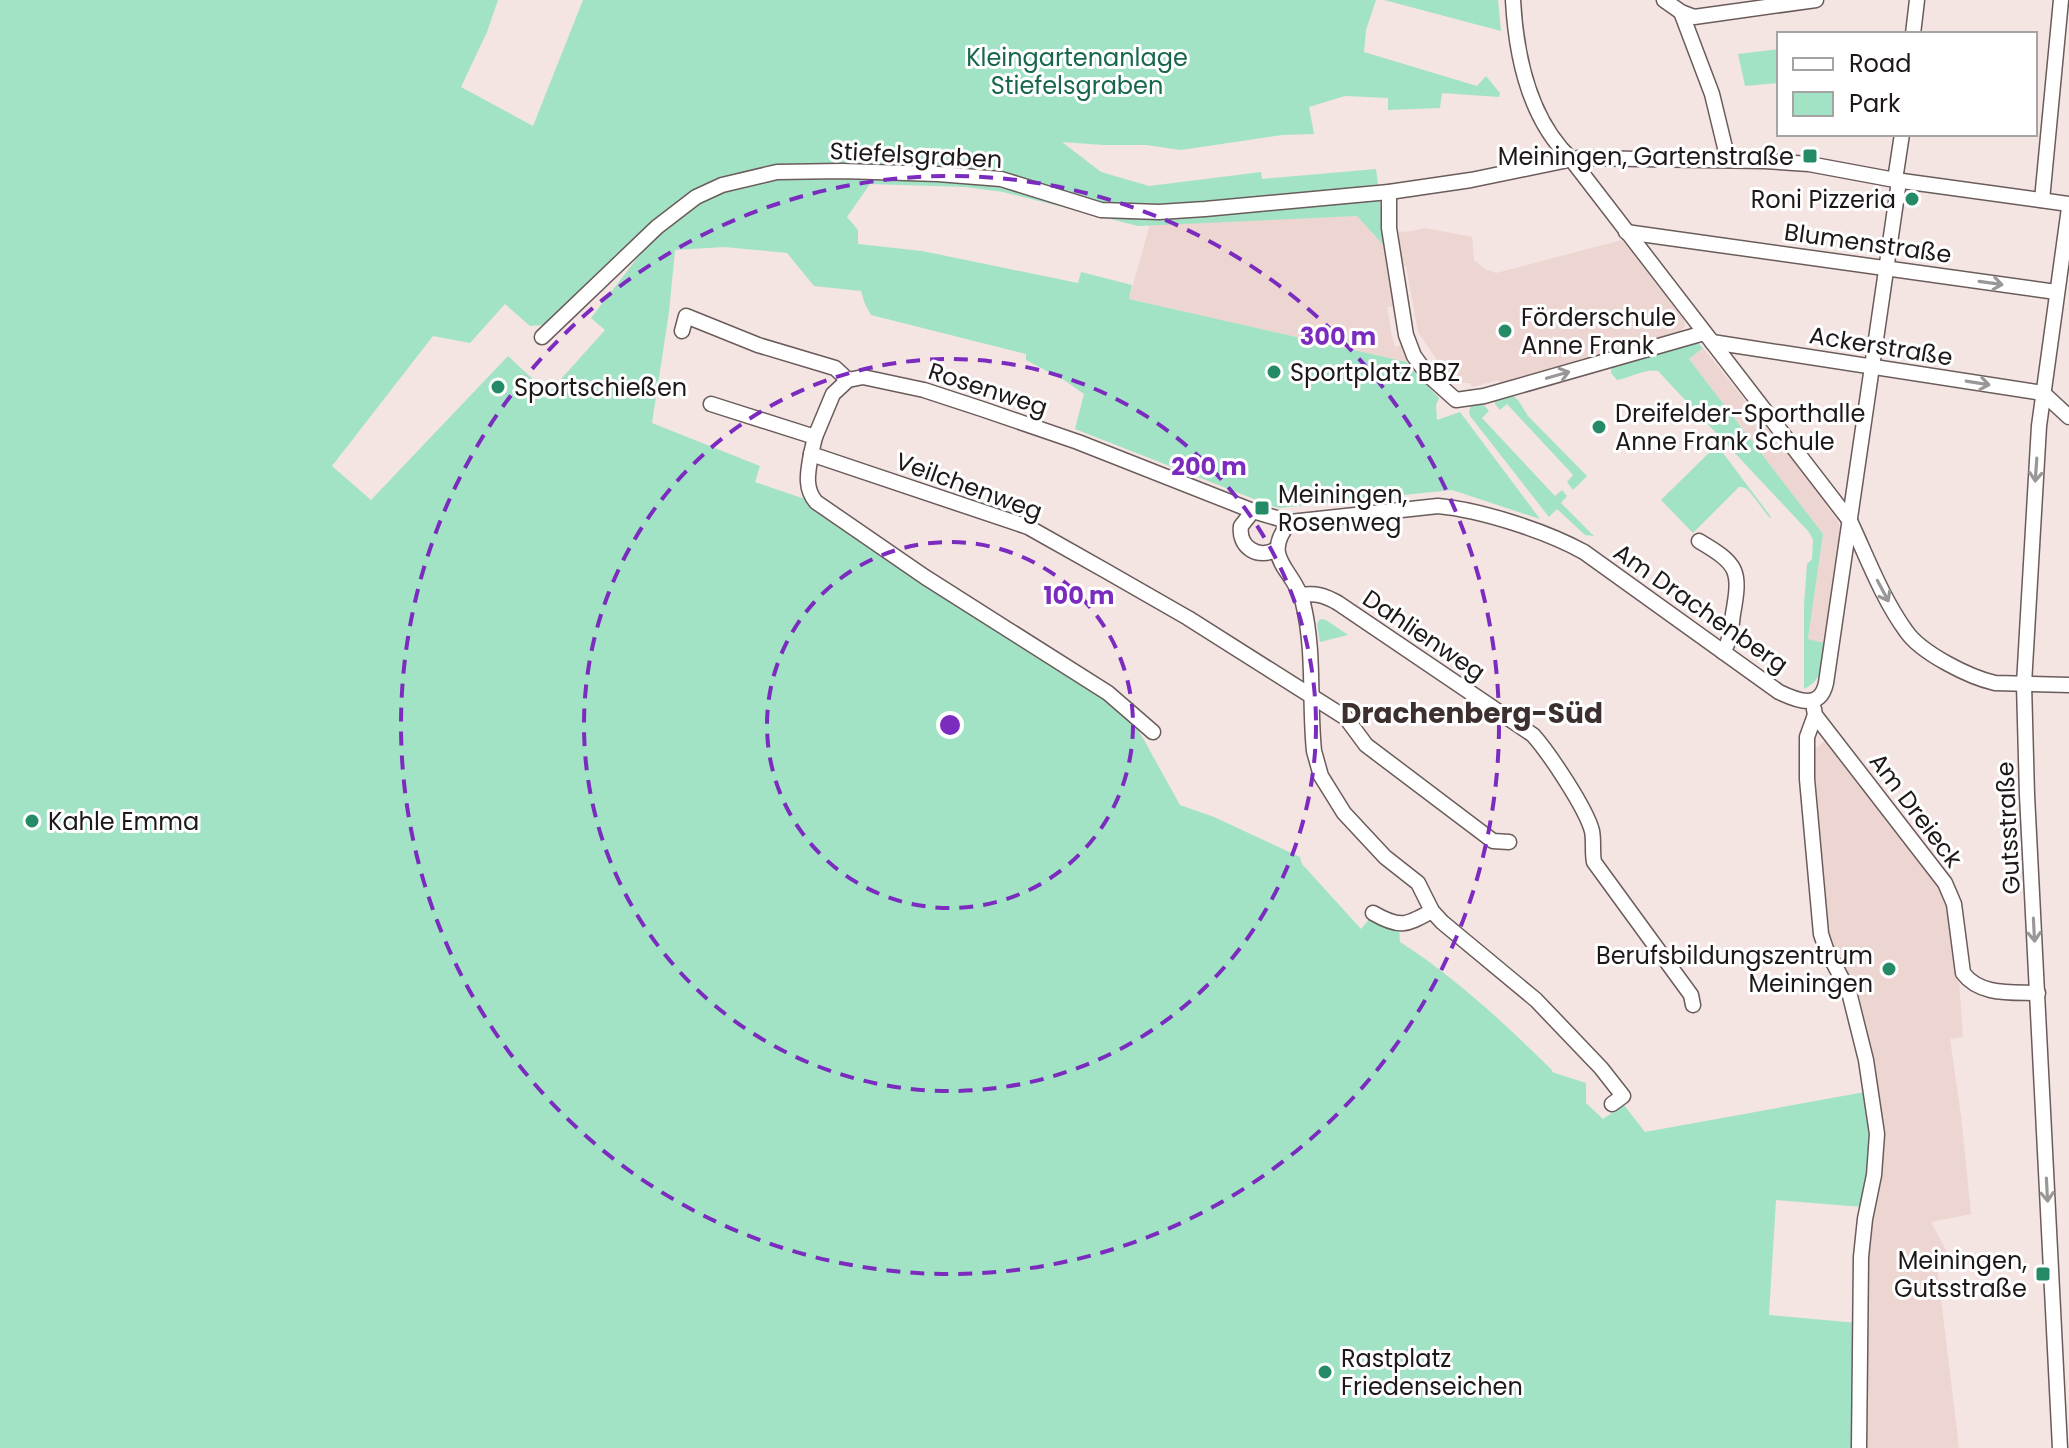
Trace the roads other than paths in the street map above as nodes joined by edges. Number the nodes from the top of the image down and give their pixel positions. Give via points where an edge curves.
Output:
1 (1513, 0) edge
2 (1664, 0) edge
3 (1816, 0) edge
4 (1917, 0) edge
5 (2061, 0) edge
6 (1681, 12) junction
7 (1913, 32) edge
8 (1902, 136) edge
9 (1571, 159) junction
10 (1728, 160) junction
11 (1897, 180) junction
12 (1389, 192) junction
13 (2042, 200) junction
14 (2069, 206) edge
15 (1626, 232) junction
16 (1886, 267) junction
17 (2056, 292) junction
18 (682, 331) dead end
19 (542, 337) dead end
20 (1708, 337) junction
21 (1873, 367) junction
22 (848, 380) junction
23 (2043, 393) junction
24 (711, 404) dead end
25 (2069, 417) edge
26 (815, 437) junction
27 (811, 454) junction
28 (1253, 511) junction
29 (1850, 521) junction
30 (1290, 522) junction
31 (1699, 541) dead end
32 (1277, 549) junction
33 (1301, 595) junction
34 (1723, 652) junction
35 (2024, 684) junction
36 (2069, 685) edge
37 (1312, 695) junction
38 (1816, 703) junction
39 (1153, 732) dead end
40 (1509, 842) dead end
41 (1432, 911) junction
42 (1373, 913) dead end
43 (2038, 993) junction
44 (1693, 1005) dead end
45 (1612, 1104) dead end
46 (1859, 1448) edge
47 (2060, 1448) edge

1 - 9 street via 1527,85 1552,135
2 - 6 street
3 - 6 street via 1694,17
4 - 7 street
5 - 13 street
6 - 10 street via 1712,94
8 - 11 street
9 - 10 street, Stiefelsgraben
9 - 12 street, Stiefelsgraben
9 - 15 street
10 - 11 street, Stiefelsgraben via 1809,164
11 - 13 street, Stiefelsgraben
11 - 16 street
12 - 19 street, Stiefelsgraben via 1159,212 1101,210 1001,179 777,172 696,197 657,227
12 -> 20 street via 1389,228 1406,335 1428,375 1456,400
13 - 14 street, Stiefelsgraben
14 - 17 street, Gutsstraße
15 - 16 street, Blumenstraße
15 - 20 street
16 -> 17 street, Blumenstraße
16 - 21 street
17 - 23 street, Gutsstraße
18 - 22 street, Rosenweg via 686,316 835,368
20 - 21 street, Ackerstraße
20 - 29 street
21 -> 23 street, Ackerstraße
21 - 29 street
22 - 26 street via 833,394
22 - 28 street, Rosenweg via 863,377 944,396
23 - 25 street
23 -> 35 street, Gutsstraße
24 - 26 street
26 - 27 street
27 - 37 street, Veilchenweg via 1028,527
27 - 39 street via 809,494 816,502 1108,693
28 - 30 street, Rosenweg
28 - 32 street via 1241,526 1245,546 1257,552
29 -> 35 street via 1912,639 1975,677
29 - 38 street via 1826,688
30 - 32 street
30 - 34 street, Am Drachenberg via 1438,506 1511,523 1584,552
31 - 34 street via 1722,554 1737,578 1729,643
32 - 33 street
33 - 37 street
33 - 44 street, Dahlienweg via 1323,594 1338,603 1533,735 1587,817 1594,862 1691,995
34 - 38 street, Am Drachenberg via 1779,692
35 - 36 street
35 -> 43 street, Gutsstraße
37 - 40 street, Veilchenweg via 1346,718 1366,745 1493,841
37 - 41 street via 1316,763 1328,789 1373,845 1418,883
38 - 43 street, Am Dreieck via 1945,883 1954,904 1963,973 1991,990
38 - 46 street via 1807,737 1807,779 1821,934 1849,992 1877,1134 1861,1257
41 - 42 street via 1401,924
41 - 45 street via 1536,1000 1601,1068 1623,1096
43 -> 47 street, Gutsstraße

